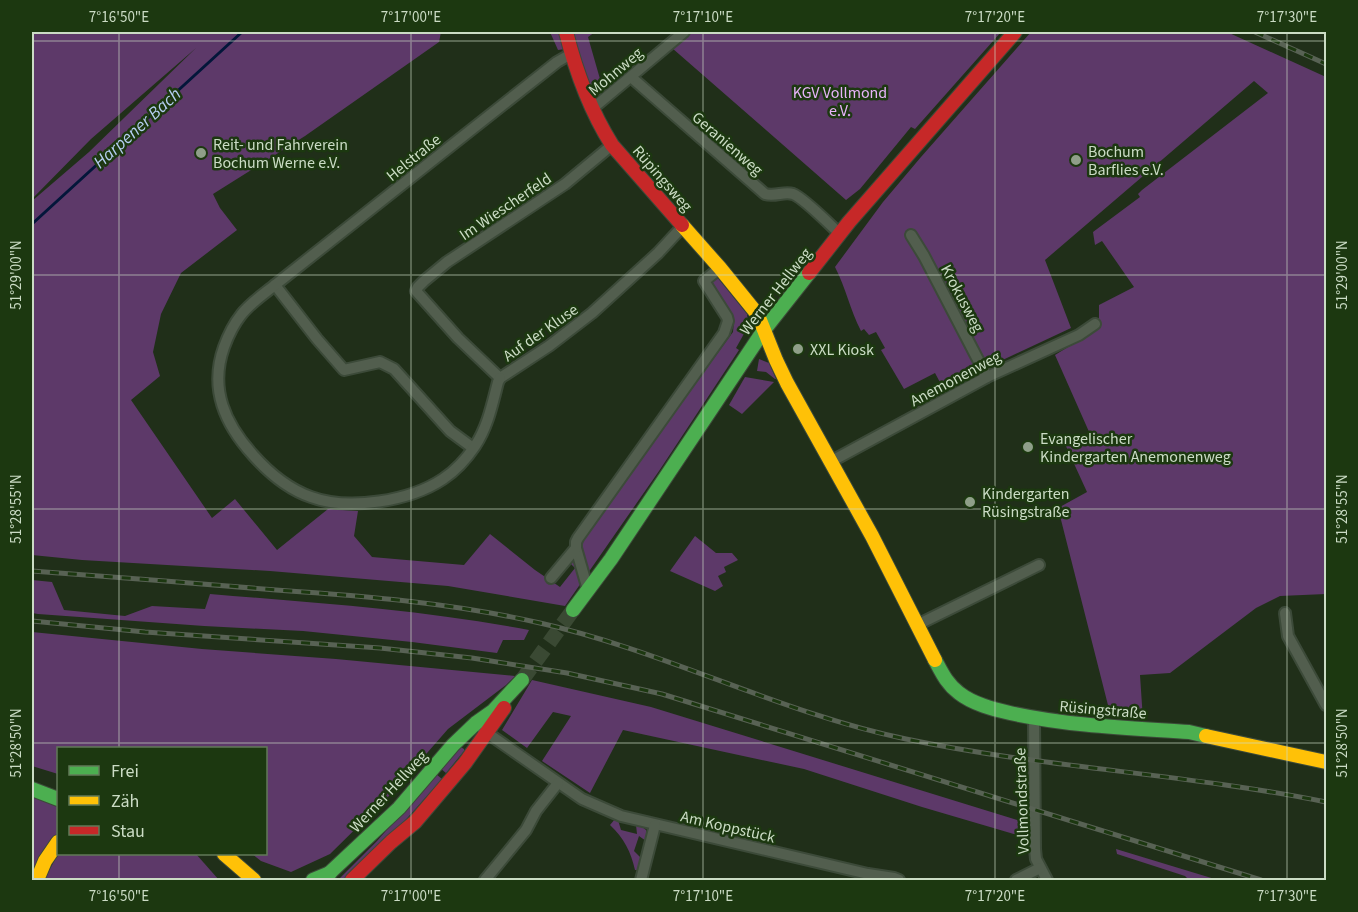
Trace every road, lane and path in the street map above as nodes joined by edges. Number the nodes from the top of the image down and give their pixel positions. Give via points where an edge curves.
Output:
1 (566, 32) edge
2 (684, 32) edge
3 (1015, 32) edge
4 (571, 54) junction
5 (631, 77) junction
6 (592, 109) junction
7 (612, 145) junction
8 (683, 226) junction
9 (840, 234) junction
10 (911, 235) dead end
11 (720, 268) junction
12 (276, 285) junction
13 (416, 291) joint
14 (1095, 324) dead end
15 (764, 330) junction
16 (987, 377) junction
17 (500, 378) junction
18 (473, 448) junction
19 (830, 462) junction
20 (576, 548) junction
21 (1039, 565) dead end
22 (552, 578) dead end
23 (588, 590) junction
24 (573, 610) tunnel mouth
25 (1285, 613) dead end
26 (917, 625) junction
27 (1326, 705) edge
28 (1034, 718) junction
29 (481, 728) junction
30 (1326, 762) edge
31 (558, 783) junction
32 (32, 789) edge
33 (57, 799) edge
34 (655, 825) junction
35 (57, 843) edge
36 (208, 855) edge
37 (225, 855) edge
38 (1040, 868) junction
39 (326, 877) edge
40 (254, 879) edge
41 (37, 880) edge
42 (234, 880) edge
43 (313, 880) edge
44 (352, 880) edge
45 (485, 880) edge
46 (641, 880) edge
47 (898, 880) edge
48 (1016, 880) edge
49 (1047, 880) edge

1 - 4 main road, Rüpingsweg
2 - 5 street, Mohnweg
3 - 9 main road, Werner Hellweg
4 - 6 main road, Rüpingsweg
4 - 12 street, Helstraße
5 - 6 street, Mohnweg
5 - 9 street, Geranienweg via 765,194 794,194
6 - 7 main road, Rüpingsweg
7 - 8 main road, Rüpingsweg
7 - 13 street, Im Wiescherfeld via 565,184 447,262
8 - 11 main road, Rüpingsweg
8 - 17 street, Auf der Kluse via 592,313
9 - 15 main road, Werner Hellweg
10 - 16 street, Krokusweg
11 - 15 main road, Rüpingsweg via 758,315
11 - 20 street, Werner Hellweg via 704,281 727,316 724,333 578,538
12 - 18 street via 344,370 380,362 394,369 450,431
12 - 18 street, Helstraße via 242,314 229,333 218,374 227,420 265,469 311,498 346,504 372,503 421,490 444,478
13 - 17 street, Auf der Kluse
14 - 16 street, Anemonenweg
15 - 19 main road, Rüsingstraße via 787,383
15 - 23 main road, Werner Hellweg
16 - 19 street, Anemonenweg
17 - 18 street, Helstraße via 490,415
19 - 26 main road, Rüsingstraße
20 - 22 street, Werner Hellweg
20 - 23 street
21 - 26 street
23 - 24 main road, Werner Hellweg
25 - 27 street via 1288,636
26 - 28 main road, Rüsingstraße via 947,682 959,693 987,706
28 - 30 main road, Rüsingstraße via 1189,732
28 - 38 street, Vollmondstraße via 1035,849
29 - 31 street, Am Koppstück
29 - 39 main road, Werner Hellweg via 453,745 399,808
29 - 44 main road via 465,763 415,822
31 - 34 street, Am Koppstück via 596,806
31 - 45 street
32 - 33 main road
34 - 46 street
34 - 47 street, Am Koppstück
35 - 41 main road
36 - 42 main road
37 - 40 main road
38 - 48 street
38 - 49 street, Vollmondstraße
39 - 43 main road

